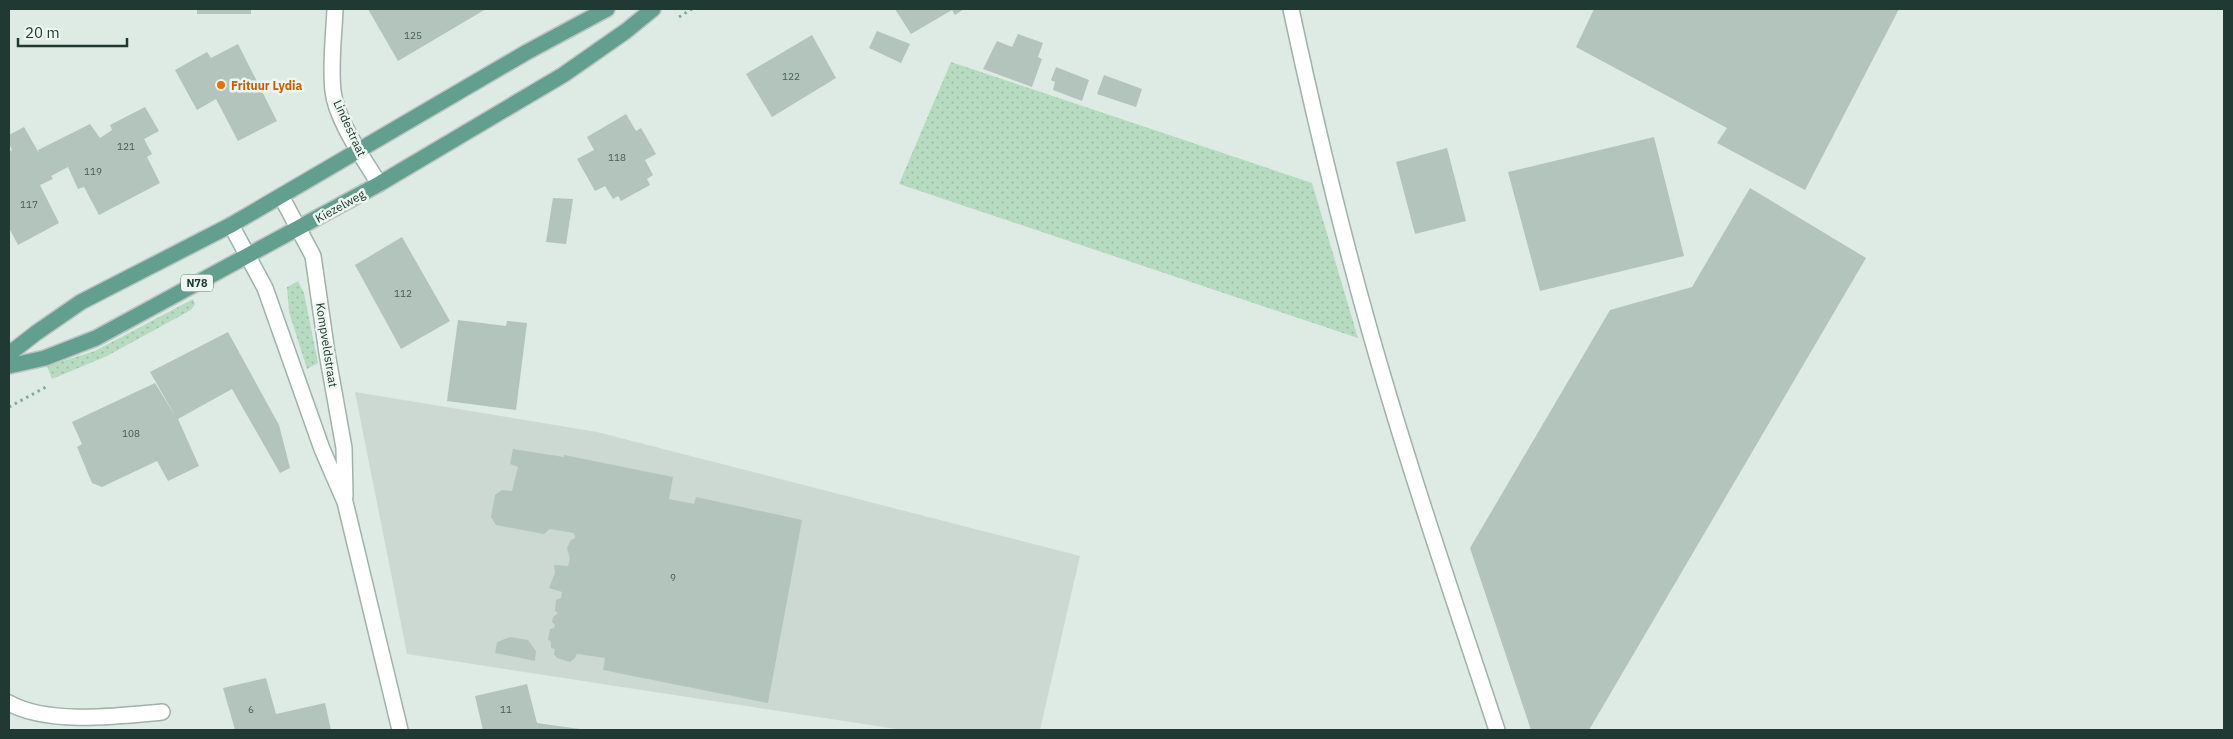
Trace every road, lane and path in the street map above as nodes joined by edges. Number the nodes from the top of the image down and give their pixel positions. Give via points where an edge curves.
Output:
1 (335, 9) edge
2 (607, 9) edge
3 (653, 9) edge
4 (1291, 9) edge
5 (358, 150) junction
6 (380, 184) junction
7 (281, 196) junction
8 (231, 225) junction
9 (299, 228) junction
10 (248, 256) junction
11 (9, 354) edge
12 (9, 366) edge
13 (345, 502) junction
14 (9, 703) edge
15 (162, 712) dead end
16 (400, 730) edge
17 (1497, 730) edge

1 - 5 street, Lindestraat via 333,92
2 - 5 main road
3 - 6 main road, Kiezelweg / N78 via 563,75
4 - 17 street via 1313,113 1369,328
5 - 6 street, Lindestraat
5 - 7 main road
6 - 9 main road, Kiezelweg / N78
7 - 8 main road
7 - 9 street, Kompveldstraat
8 - 10 street, Kompveldstraat
8 - 11 main road via 81,302
9 - 10 main road, Kiezelweg / N78
9 - 13 street, Kompveldstraat via 313,256 344,448
10 - 12 main road, Kiezelweg / N78 via 96,338 46,358
10 - 13 street, Kompveldstraat via 265,288 322,449
13 - 16 street, Kompveldstraat
14 - 15 street via 43,714 74,716

